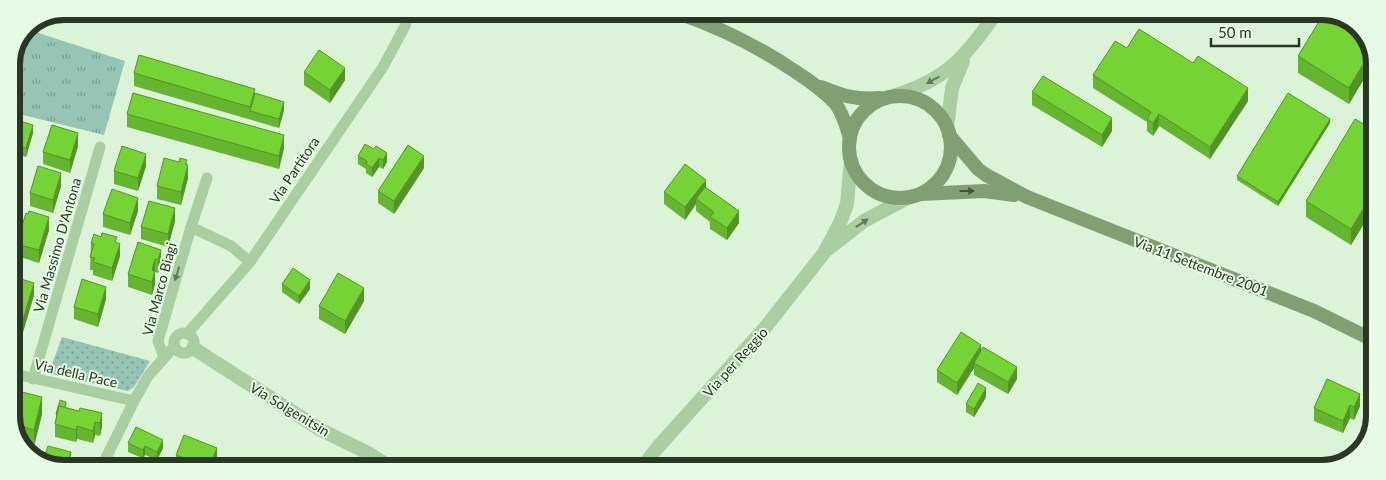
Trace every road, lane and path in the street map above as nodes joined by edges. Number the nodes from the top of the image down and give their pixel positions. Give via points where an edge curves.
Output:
1 (407, 20) edge
2 (699, 20) edge
3 (991, 20) edge
4 (966, 53) junction
5 (812, 83) junction
6 (890, 97) junction
7 (948, 131) junction
8 (850, 138) junction
9 (100, 147) dead end
10 (851, 160) junction
11 (207, 178) dead end
12 (913, 195) junction
13 (1027, 197) junction
14 (191, 228) junction
15 (824, 252) junction
16 (250, 262) junction
17 (187, 334) junction
18 (1366, 336) edge
19 (192, 348) junction
20 (176, 349) junction
21 (164, 358) junction
22 (20, 375) edge
23 (33, 379) junction
24 (134, 401) junction
25 (105, 460) edge
26 (379, 460) edge
27 (648, 460) edge

1 - 16 street, Via Partitora via 382,67
2 - 5 main road, Via 11 Settembre 2001 via 747,41
3 - 4 street
4 -> 6 street via 938,78
4 - 7 street via 952,88
5 - 6 main road, Via 11 Settembre 2001 via 857,99
5 - 8 main road, Via 11 Settembre 2001 via 840,110
6 - 7 main road, Via 11 Settembre 2001 via 913,98 931,106
6 - 8 main road, Via 11 Settembre 2001 via 878,100 865,110 855,123
7 - 12 main road via 950,153 945,170 933,185
7 - 13 main road, Via 11 Settembre 2001 via 978,169
8 - 10 main road, Via 11 Settembre 2001
9 - 23 street, Via Massimo D'Antona
10 - 12 main road, Via 11 Settembre 2001 via 858,175 876,192 892,197
10 - 15 street, Via per Reggio via 848,204
11 - 14 street, Via Marco Biagi
12 -> 13 main road, Via 11 Settembre 2001 via 984,191
15 -> 12 street, Via per Reggio via 864,221
13 - 18 main road, Via 11 Settembre 2001 via 1314,310
14 - 16 street via 230,246
14 -> 21 street, Via Marco Biagi via 158,341
15 - 27 street, Via per Reggio via 768,324
16 - 17 street, Via Partitora
17 - 19 street via 193,340
17 - 20 street, Via Partitora via 176,338
19 - 20 street via 185,353
19 - 26 street, Via Solgenitsin via 321,430
20 - 21 street, Via Partitora
21 - 24 street, Via Partitora via 148,376
22 - 23 street, Via della Pace
23 - 24 street, Via della Pace
24 - 25 street, Via Partitora

